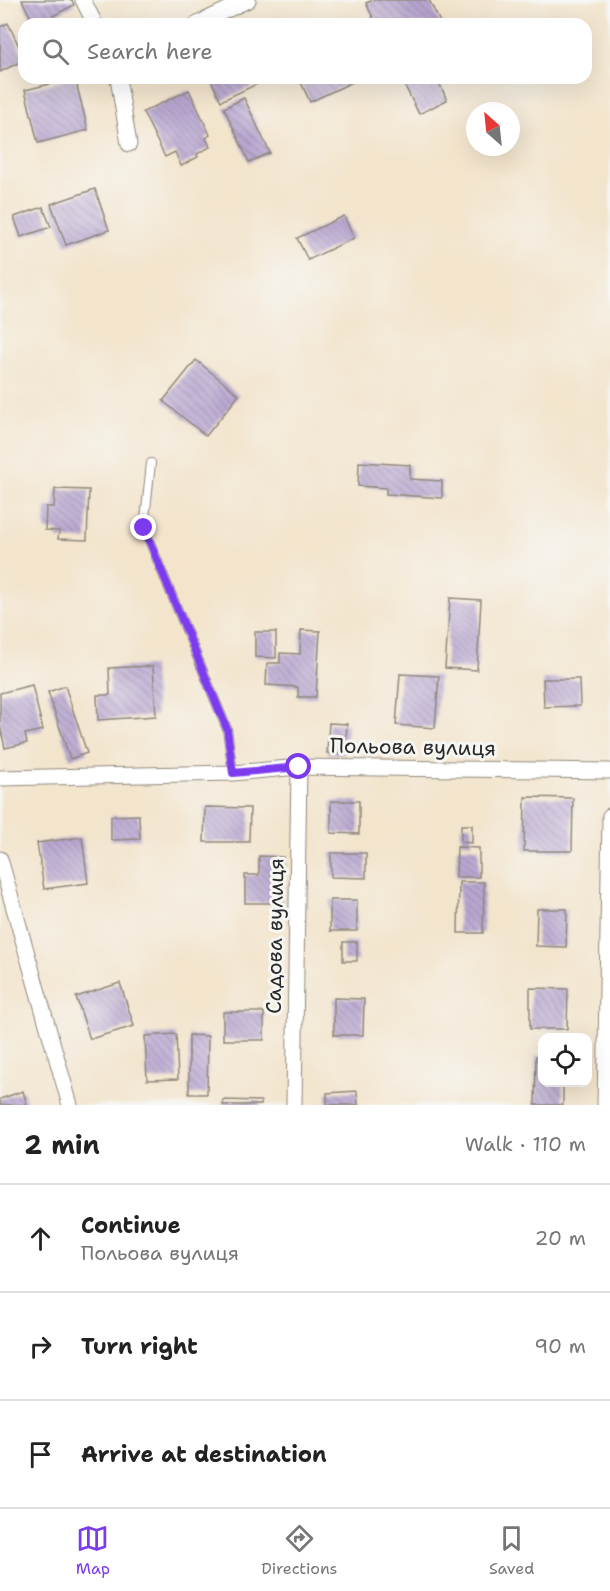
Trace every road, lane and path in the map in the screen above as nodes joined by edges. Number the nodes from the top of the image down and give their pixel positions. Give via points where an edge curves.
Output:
1 (83, 0) edge
2 (248, 0) edge
3 (92, 18) edge
4 (210, 18) edge
5 (119, 84) edge
6 (129, 144) dead end
7 (151, 463) dead end
8 (299, 767) junction
9 (610, 771) edge
10 (233, 773) junction
11 (0, 778) edge
12 (610, 816) edge
13 (0, 859) edge
14 (70, 1105) edge
15 (294, 1105) edge
16 (605, 1105) edge

1 - 3 street
2 - 4 street
5 - 6 street
7 - 10 lane via 144,528 227,729
8 - 9 street, Польова вулиця
8 - 10 street, Польова вулиця
8 - 15 street, Садова вулиця
10 - 11 street, Польова вулиця
12 - 16 street
13 - 14 street

